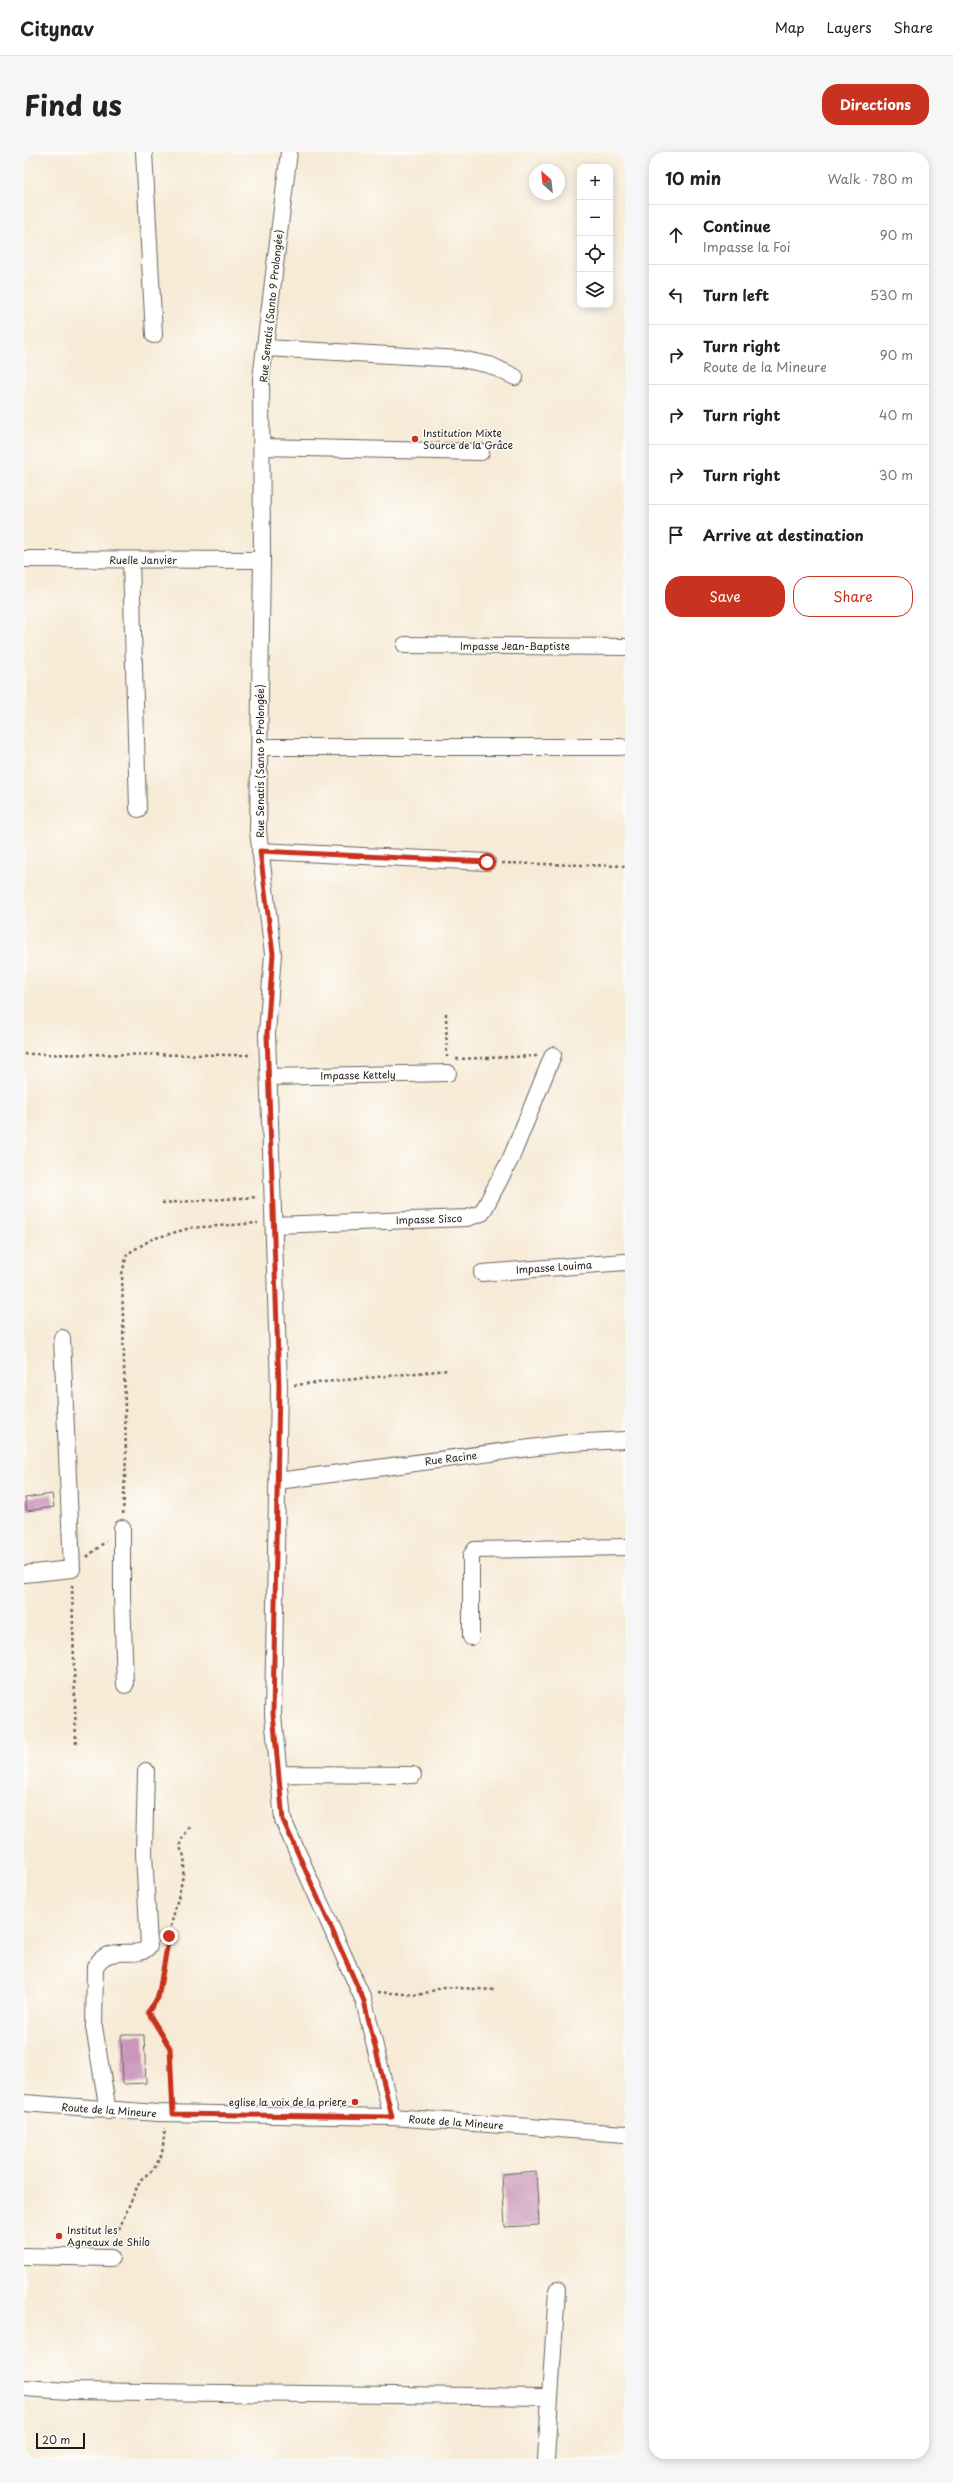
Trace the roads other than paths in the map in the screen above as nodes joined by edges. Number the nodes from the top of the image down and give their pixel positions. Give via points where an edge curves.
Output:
1 (144, 152) edge
2 (289, 152) edge
3 (154, 335) dead end
4 (265, 348) junction
5 (515, 377) dead end
6 (262, 447) junction
7 (481, 452) dead end
8 (24, 559) edge
9 (131, 560) junction
10 (262, 560) junction
11 (405, 645) dead end
12 (625, 647) edge
13 (259, 747) junction
14 (621, 747) dead end
15 (138, 809) dead end
16 (260, 851) junction
17 (487, 862) road end
18 (553, 1056) road end
19 (448, 1067) road end
20 (269, 1077) junction
21 (274, 1224) junction
22 (625, 1262) edge
23 (482, 1273) dead end
24 (62, 1338) dead end
25 (625, 1440) edge
26 (278, 1481) junction
27 (122, 1528) road end
28 (625, 1547) edge
29 (24, 1574) edge
30 (471, 1637) dead end
31 (125, 1685) dead end
32 (146, 1770) dead end
33 (278, 1774) junction
34 (413, 1775) dead end
35 (24, 2104) edge
36 (108, 2111) junction
37 (392, 2117) junction
38 (625, 2134) edge
39 (24, 2256) edge
40 (111, 2258) dead end
41 (557, 2290) dead end
42 (24, 2388) edge
43 (549, 2397) junction
44 (546, 2459) edge

1 - 3 street
2 - 4 street, Rue Senatis (Santo 9 Prolongée)
4 - 5 street via 461,360 490,365
4 - 6 street, Rue Senatis (Santo 9 Prolongée) via 261,379
6 - 7 street
6 - 10 street, Rue Senatis (Santo 9 Prolongée)
8 - 9 street, Ruelle Janvier
9 - 10 street, Ruelle Janvier
9 - 15 street
10 - 13 street, Rue Senatis (Santo 9 Prolongée)
11 - 12 street, Impasse Jean-Baptiste
13 - 14 street
13 - 16 street, Rue Senatis (Santo 9 Prolongée)
16 - 17 street
16 - 20 street, Rue Senatis (Santo 9 Prolongée) via 273,954 267,1034
18 - 21 street, Impasse Sisco via 511,1158 482,1213 467,1218
19 - 20 street, Impasse Kettely
20 - 21 street, Rue Senatis (Santo 9 Prolongée)
21 - 26 street, Rue Senatis (Santo 9 Prolongée) via 279,1386
22 - 23 street, Impasse Louima
24 - 29 street via 72,1569
25 - 26 street, Rue Racine via 568,1443
26 - 33 street, Rue Senatis (Santo 9 Prolongée) via 273,1714
27 - 31 street
28 - 30 street via 475,1550 471,1556
32 - 36 street via 144,1853 149,1946 143,1951 110,1953 100,1959 95,1967 94,2027
33 - 34 street
33 - 37 street, Rue Senatis (Santo 9 Prolongée) via 283,1820 364,2001
35 - 36 street, Route de la Mineure
36 - 37 street, Route de la Mineure
37 - 38 street, Route de la Mineure
39 - 40 street
41 - 43 street
42 - 43 street via 69,2391
43 - 44 street

